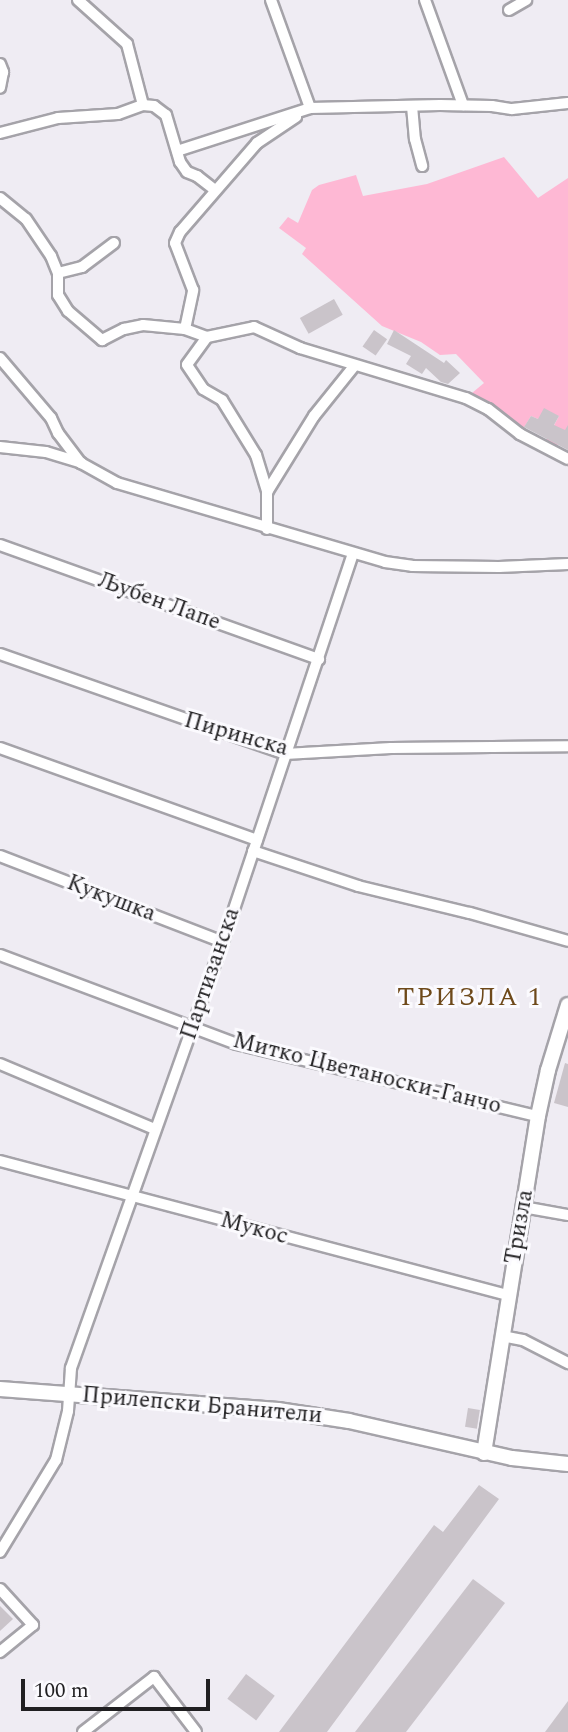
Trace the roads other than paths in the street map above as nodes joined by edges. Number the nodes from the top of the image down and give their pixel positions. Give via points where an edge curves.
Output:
1 (78, 0) edge
2 (271, 0) edge
3 (425, 0) edge
4 (526, 0) edge
5 (509, 10) dead end
6 (0, 64) edge
7 (0, 88) edge
8 (568, 103) edge
9 (143, 105) junction
10 (412, 106) junction
11 (463, 106) junction
12 (310, 108) junction
13 (0, 133) edge
14 (177, 151) junction
15 (422, 166) dead end
16 (215, 190) junction
17 (0, 198) edge
18 (114, 243) dead end
19 (58, 273) junction
20 (185, 329) junction
21 (207, 337) junction
22 (0, 358) edge
23 (355, 365) junction
24 (0, 447) edge
25 (568, 458) edge
26 (81, 463) junction
27 (267, 492) junction
28 (267, 529) junction
29 (0, 545) edge
30 (353, 554) junction
31 (568, 564) edge
32 (0, 654) edge
33 (319, 659) junction
34 (568, 746) edge
35 (0, 748) edge
36 (285, 754) junction
37 (255, 846) junction
38 (0, 856) edge
39 (568, 941) edge
40 (223, 942) junction
41 (0, 955) edge
42 (568, 1005) edge
43 (192, 1029) junction
44 (0, 1064) edge
45 (538, 1116) junction
46 (155, 1129) junction
47 (0, 1161) edge
48 (132, 1198) junction
49 (523, 1207) junction
50 (568, 1215) edge
51 (508, 1296) junction
52 (502, 1336) junction
53 (568, 1363) edge
54 (0, 1389) edge
55 (70, 1394) junction
56 (484, 1452) junction
57 (568, 1464) edge
58 (0, 1552) edge
59 (0, 1589) edge
60 (0, 1652) edge
61 (83, 1732) edge
62 (196, 1732) edge

1 - 9 street via 127,44
2 - 12 street
3 - 11 street
4 - 5 street
6 - 7 street
8 - 11 street via 512,109
9 - 13 street via 118,114 58,118
9 - 14 street via 166,115
10 - 11 street
10 - 12 street
10 - 15 street
12 - 14 street
12 - 16 street via 257,143
14 - 16 street via 187,172
16 - 20 street via 175,243 193,290
17 - 19 street via 26,219
18 - 19 street via 82,267
19 - 20 street via 58,295 68,311 102,340 144,325
20 - 21 street
21 - 23 street via 254,327
21 - 27 street via 187,365 203,389 222,400 240,424
22 - 26 street via 51,418
23 - 25 street via 466,398 520,434
23 - 27 street via 314,416
24 - 26 street via 46,452
26 - 28 street via 117,483
27 - 28 street
28 - 30 street
29 - 33 street, Љубен Лапе
30 - 31 street via 412,566
30 - 33 street, Партизанска
32 - 36 street, Пиринска
33 - 36 street, Партизанска
34 - 36 street, Пиринска
35 - 37 street
36 - 37 street, Партизанска
37 - 39 street via 358,886
37 - 40 street, Партизанска
38 - 40 street, Кукушка
40 - 43 street, Партизанска
41 - 43 street, Митко Цветаноски-Ганчо
42 - 45 street, Тризла
43 - 45 street, Митко Цветаноски-Ганчо via 237,1044
43 - 46 street, Партизанска
44 - 46 street
45 - 49 street, Тризла
46 - 48 street, Партизанска
47 - 48 street, Мукос
48 - 51 street, Мукос
48 - 55 street, Партизанска via 71,1368
49 - 50 street
49 - 51 street, Тризла
51 - 52 street, Тризла
52 - 53 street via 523,1339
52 - 56 street, Тризла
54 - 55 street, Прилепски Бранители
55 - 56 street, Прилепски Бранители via 278,1410
55 - 58 street, Партизанска via 56,1460
56 - 57 street, Прилепски Бранители
59 - 60 street via 33,1625
61 - 62 street via 154,1677

